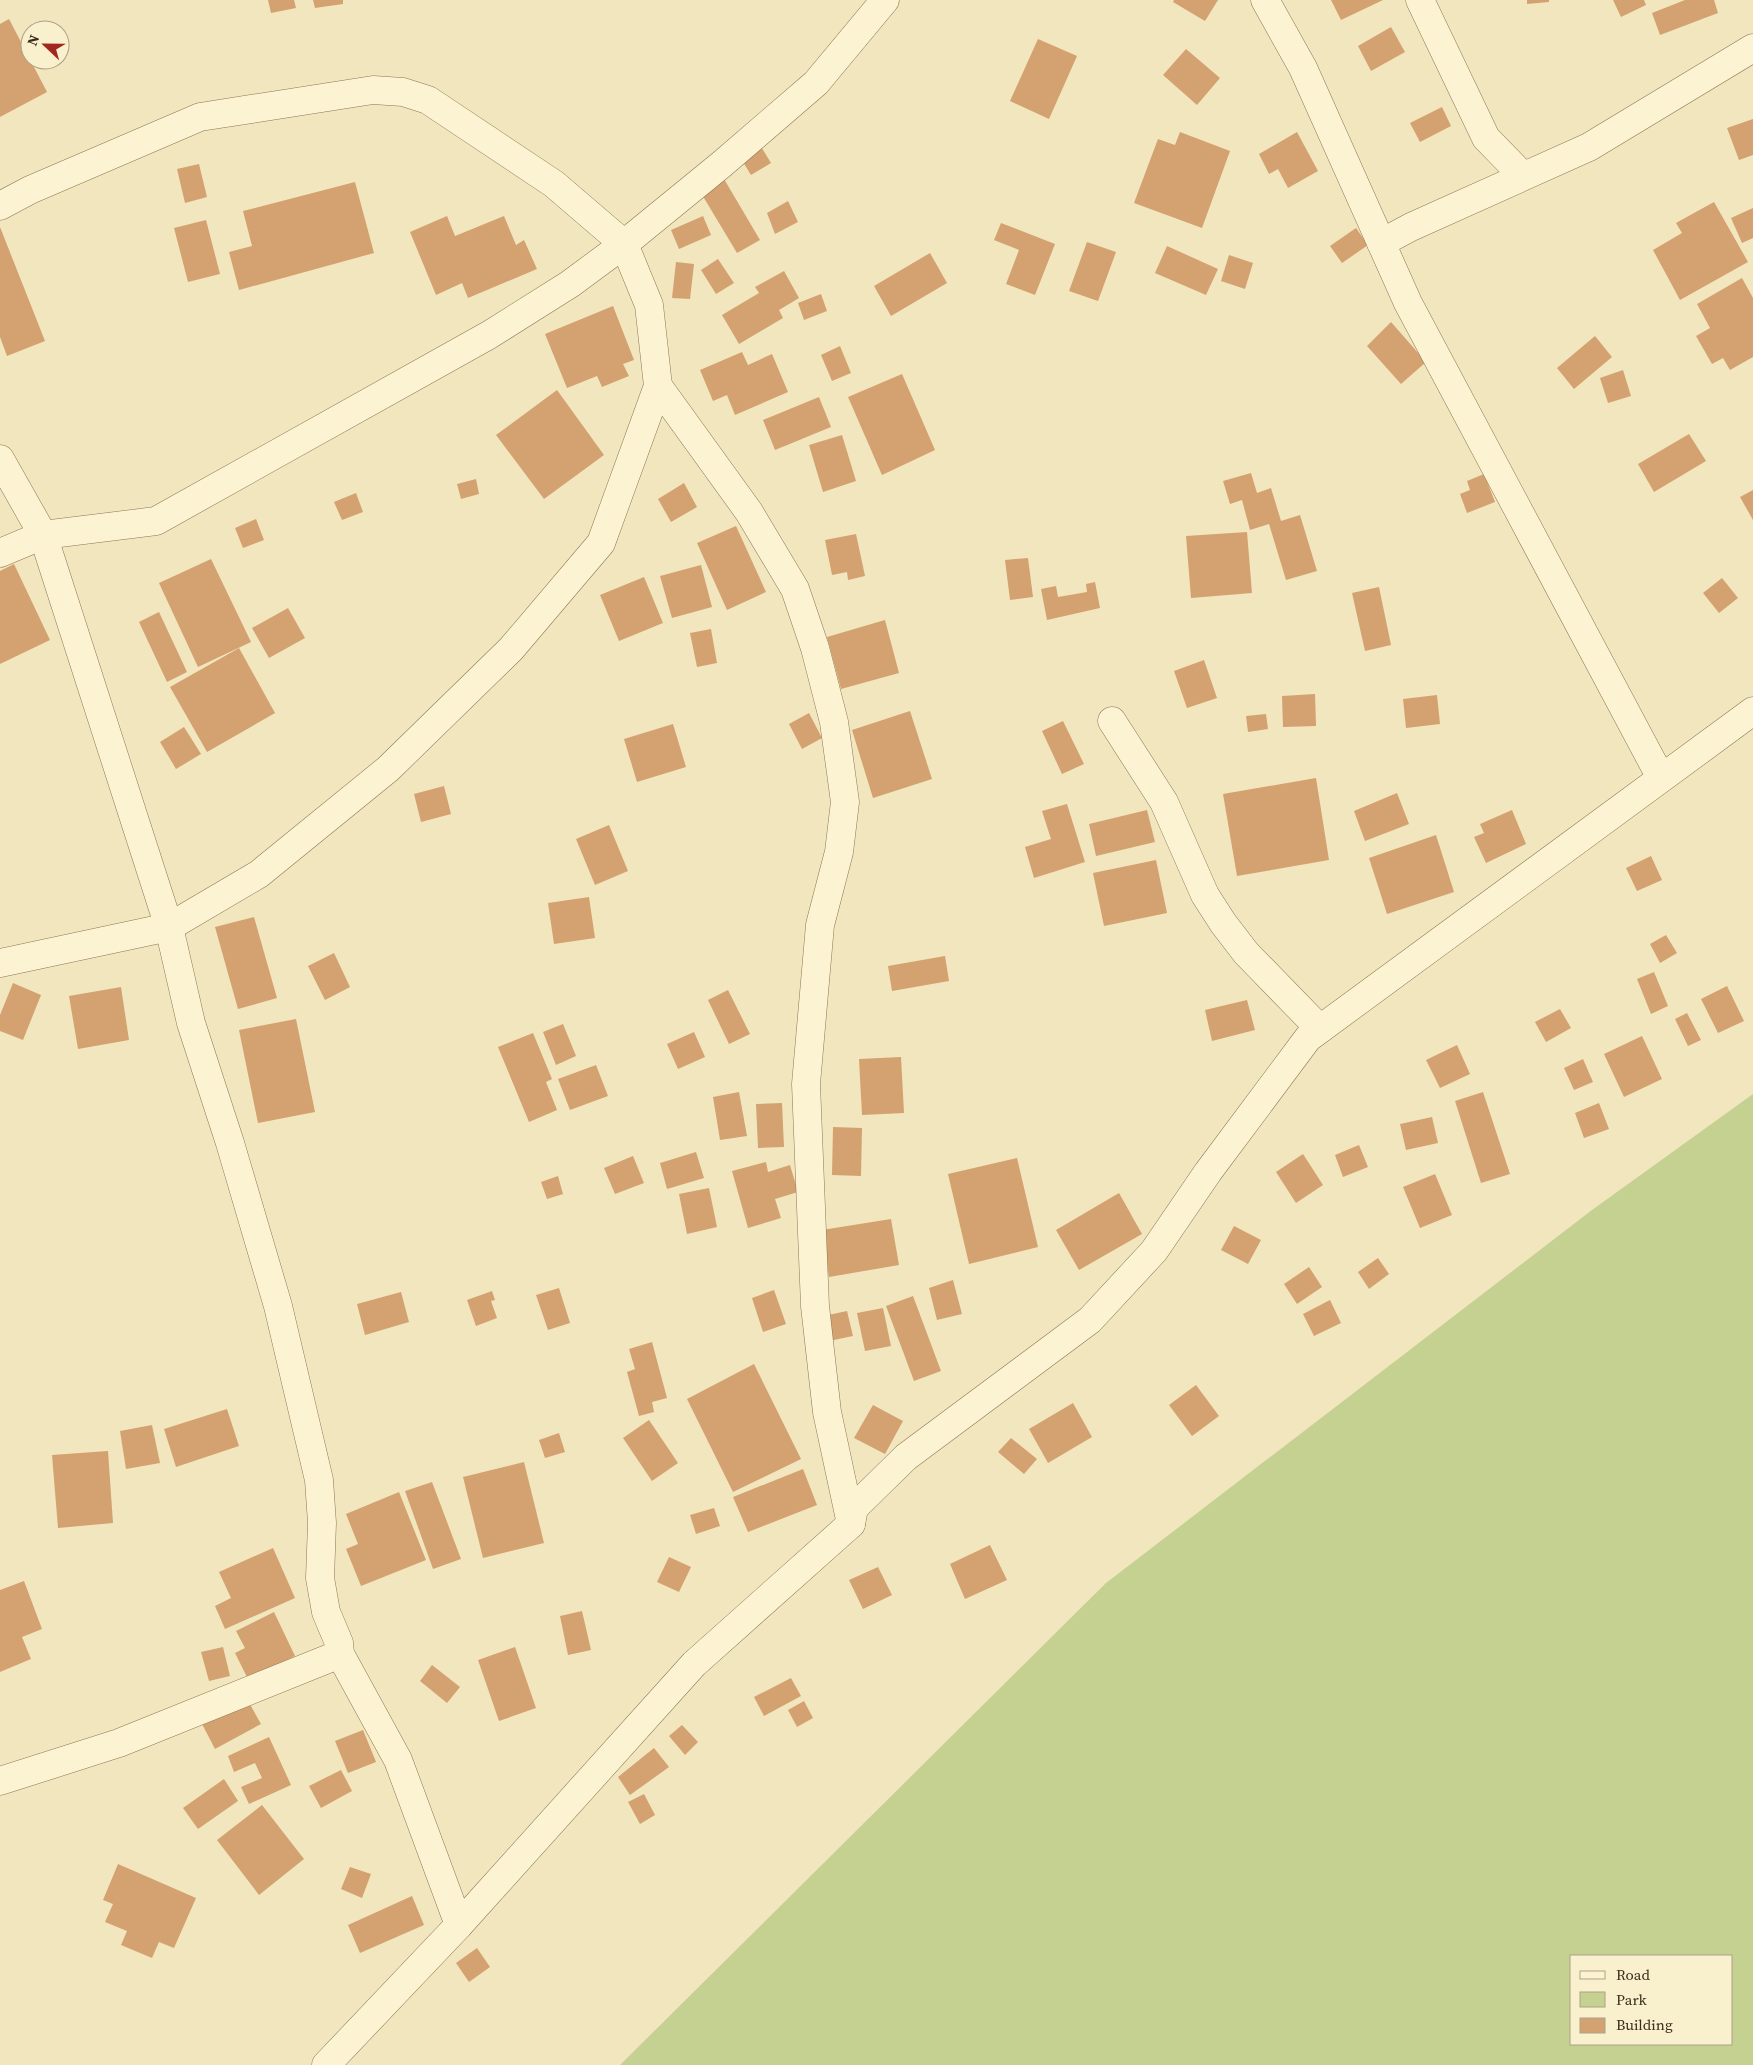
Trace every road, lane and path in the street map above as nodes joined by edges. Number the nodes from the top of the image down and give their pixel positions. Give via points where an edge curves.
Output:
1 (885, 0) edge
2 (1265, 0) edge
3 (1420, 0) edge
4 (1753, 48) edge
5 (1523, 176) junction
6 (0, 206) edge
7 (1381, 243) junction
8 (624, 244) junction
9 (658, 386) junction
10 (0, 459) edge
11 (43, 534) junction
12 (0, 553) edge
13 (1753, 711) edge
14 (1112, 721) dead end
15 (1661, 778) junction
16 (169, 927) junction
17 (0, 963) edge
18 (1320, 1029) junction
19 (851, 1524) junction
20 (340, 1654) junction
21 (0, 1781) edge
22 (459, 1925) junction
23 (326, 2065) edge

1 - 8 street via 816,83
2 - 7 street via 1303,68
3 - 5 street via 1486,138
4 - 5 street via 1589,146
5 - 7 street
6 - 8 street via 200,117 373,90 403,92 428,100 554,184
7 - 15 street via 1408,303
8 - 9 street via 649,305
8 - 11 street via 570,284 489,335 156,521
9 - 16 street via 601,543 511,649 388,769 259,874
9 - 19 street via 749,512 795,589 815,648 834,722 845,802 839,852 820,926 806,1084 815,1306 827,1412
10 - 11 street
11 - 12 street
11 - 16 street
13 - 15 street
14 - 18 street via 1164,802 1205,895 1223,923 1246,953
15 - 18 street
16 - 17 street
16 - 20 street via 190,1023 230,1143 285,1334 318,1480 322,1523 320,1578 326,1612 339,1643
18 - 19 street via 1308,1038 1208,1172 1154,1251 1090,1320 906,1456 854,1508
19 - 22 street via 694,1664
20 - 21 street via 119,1743
20 - 22 street via 398,1760
22 - 23 street

